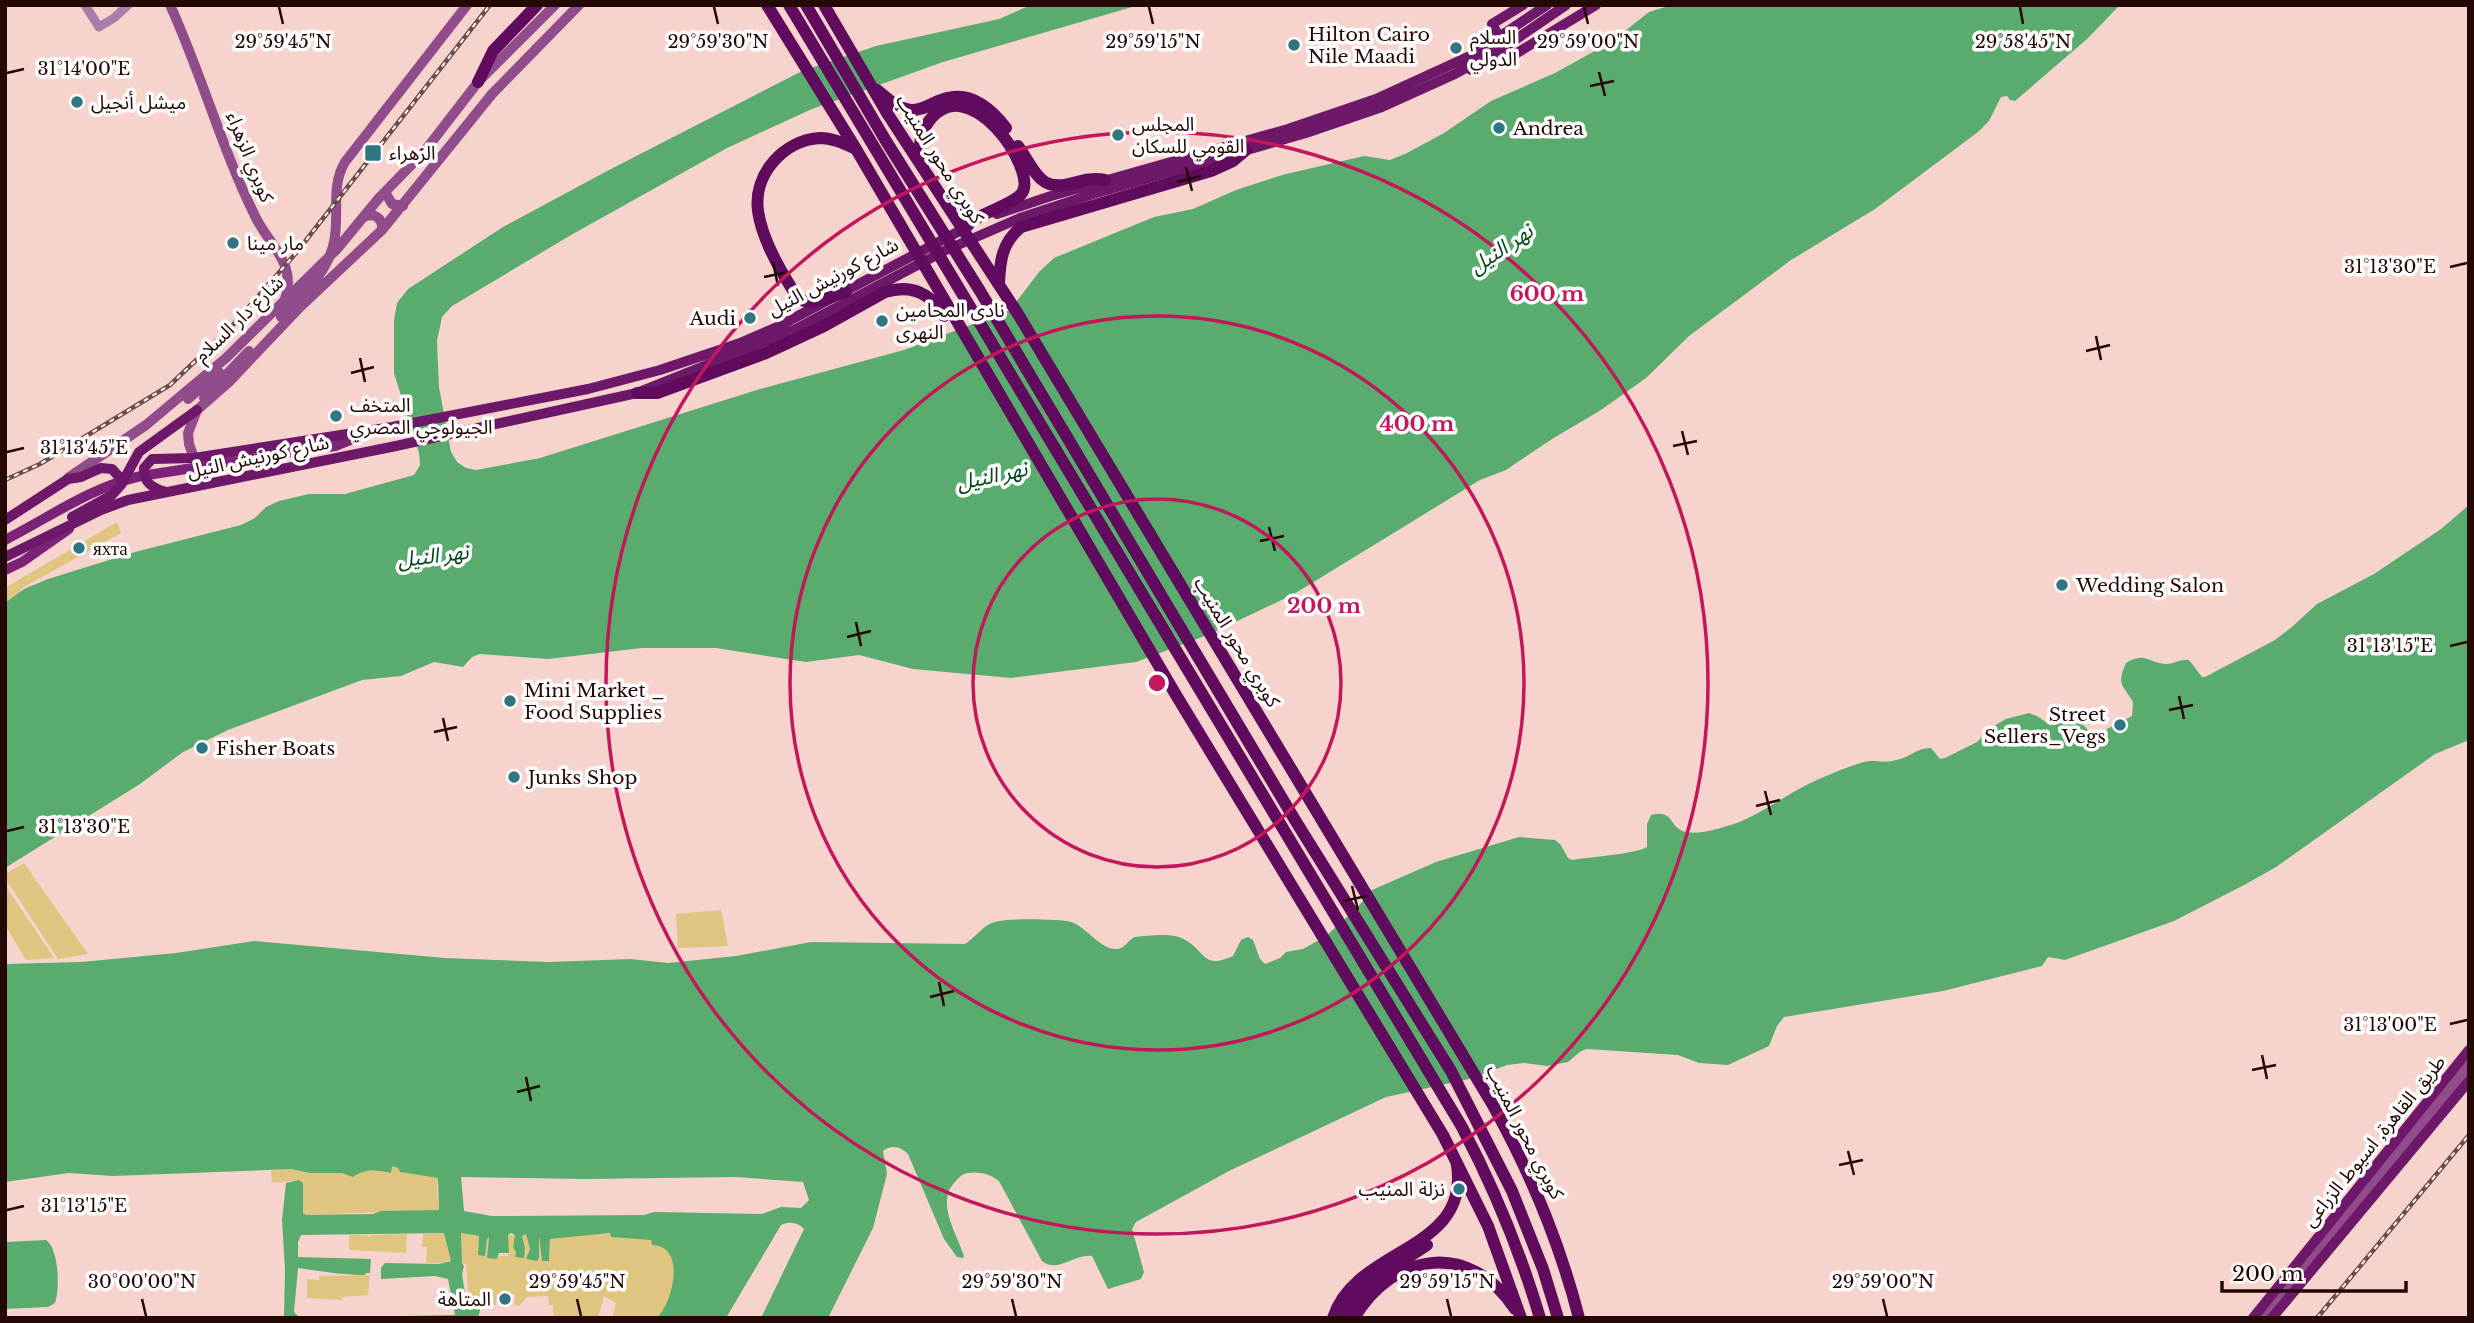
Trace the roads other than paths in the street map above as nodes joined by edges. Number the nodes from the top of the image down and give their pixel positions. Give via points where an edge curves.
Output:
1 (85, 5) edge
2 (128, 5) edge
3 (170, 5) edge
4 (467, 5) edge
5 (537, 5) edge
6 (555, 5) edge
7 (579, 5) edge
8 (767, 5) edge
9 (789, 5) edge
10 (806, 5) edge
11 (824, 5) edge
12 (1523, 5) edge
13 (1566, 5) edge
14 (1596, 5) edge
15 (1546, 11) edge
16 (1500, 38) junction
17 (1455, 74) junction
18 (478, 82) junction
19 (872, 85) junction
20 (856, 149) junction
21 (1246, 150) junction
22 (1020, 156) junction
23 (1105, 180) junction
24 (932, 184) junction
25 (385, 192) junction
26 (403, 206) junction
27 (363, 217) junction
28 (962, 229) junction
29 (382, 230) junction
30 (999, 284) junction
31 (846, 292) junction
32 (970, 345) junction
33 (637, 393) junction
34 (197, 411) junction
35 (146, 425) junction
36 (376, 430) junction
37 (194, 458) junction
38 (68, 479) junction
39 (123, 481) junction
40 (169, 492) junction
41 (83, 519) junction
42 (5, 520) edge
43 (54, 533) junction
44 (10, 537) edge
45 (5, 557) edge
46 (5, 570) edge
47 (2469, 1050) edge
48 (2469, 1066) edge
49 (2469, 1073) edge
50 (2469, 1081) edge
51 (1454, 1154) junction
52 (1443, 1222) junction
53 (2344, 1230) junction
54 (1580, 1317) edge
55 (1333, 1318) edge
56 (1343, 1318) edge
57 (1354, 1318) edge
58 (1520, 1318) edge
59 (1540, 1318) edge
60 (1558, 1318) edge
61 (2253, 1318) edge
62 (2265, 1318) edge
63 (2272, 1318) edge

1 - 2 street via 99,27
3 - 35 main road, كوبري الزهراء via 248,201 265,236 283,259 289,282 280,307 213,379 164,417
4 - 34 main road via 345,162 337,184 336,235 317,278 209,391
5 - 18 highway via 493,51
6 - 18 main road, شارع دار السلام
7 - 26 main road, شارع دار السلام via 492,94
8 - 20 highway
9 - 59 highway via 1462,1127 1517,1247
10 - 60 highway, كوبري محور المنيب via 1295,820 1451,1071 1512,1191
11 - 19 highway, كوبري محور المنيب
12 - 16 highway via 1492,24
13 - 15 highway, شارع كورنيش النيل
14 - 17 highway via 1517,53
15 - 16 highway, شارع كورنيش النيل
15 - 17 highway, شارع كورنيش النيل via 1509,44
16 - 23 highway, شارع كورنيش النيل via 1407,86 1338,113
17 - 21 highway, شارع كورنيش النيل via 1352,118
18 - 25 main road, شارع دار السلام via 424,152
19 - 22 highway via 896,106 908,110 949,98 978,101 996,115
19 - 24 highway, كوبري محور المنيب
20 - 31 highway via 823,138 795,145 781,153 766,173 757,197 768,242 791,288 804,302
20 - 32 highway
21 - 30 highway via 1221,167 1021,227 1002,252
21 - 33 highway, شارع كورنيش النيل via 1020,218 944,251 794,330
22 - 23 highway via 1050,186
22 - 24 highway via 981,113 948,108 929,120 919,141
22 - 28 highway via 1025,178 1021,195
23 - 28 highway, شارع كورنيش النيل
24 - 30 highway, كوبري محور المنيب
25 - 26 main road via 392,204
25 - 27 main road, شارع دار السلام
26 - 29 main road, شارع دار السلام
27 - 29 main road via 377,216
27 - 35 main road, شارع دار السلام via 337,249 226,358
28 - 31 highway, شارع كورنيش النيل
29 - 34 main road, شارع دار السلام
30 - 54 highway, كوبري محور المنيب via 1494,1107 1545,1212
31 - 36 highway, شارع كورنيش النيل via 777,327 695,359 603,385
32 - 33 highway via 928,296 902,288 885,292 766,353 657,393
32 - 51 highway
33 - 40 highway, شارع كورنيش النيل
34 - 37 main road via 188,433
34 - 39 highway via 139,452
35 - 38 main road, شارع دار السلام
36 - 37 highway, شارع كورنيش النيل
36 - 44 main road via 335,446 118,482
37 - 40 highway, شارع كورنيش النيل via 158,457 148,463 146,481
38 - 39 highway via 104,467 116,471
38 - 42 highway
39 - 43 highway via 109,498 68,519
40 - 41 highway, شارع كورنيش النيل via 119,503
41 - 43 highway, شارع كورنيش النيل
41 - 46 main road
43 - 45 highway, شارع كورنيش النيل
47 - 61 highway, طريق القاهرة, اسيوط الزراعى
48 - 62 main road
49 - 53 main road
50 - 53 highway, طريق القاهرة, اسيوط الزراعى
51 - 52 highway via 1456,1195
51 - 58 highway via 1488,1226
52 - 55 highway via 1351,1285
52 - 56 highway via 1429,1244 1363,1287
53 - 63 highway, طريق القاهرة, اسيوط الزراعى
57 - 58 highway via 1372,1294 1396,1276 1434,1262 1462,1265 1486,1277

